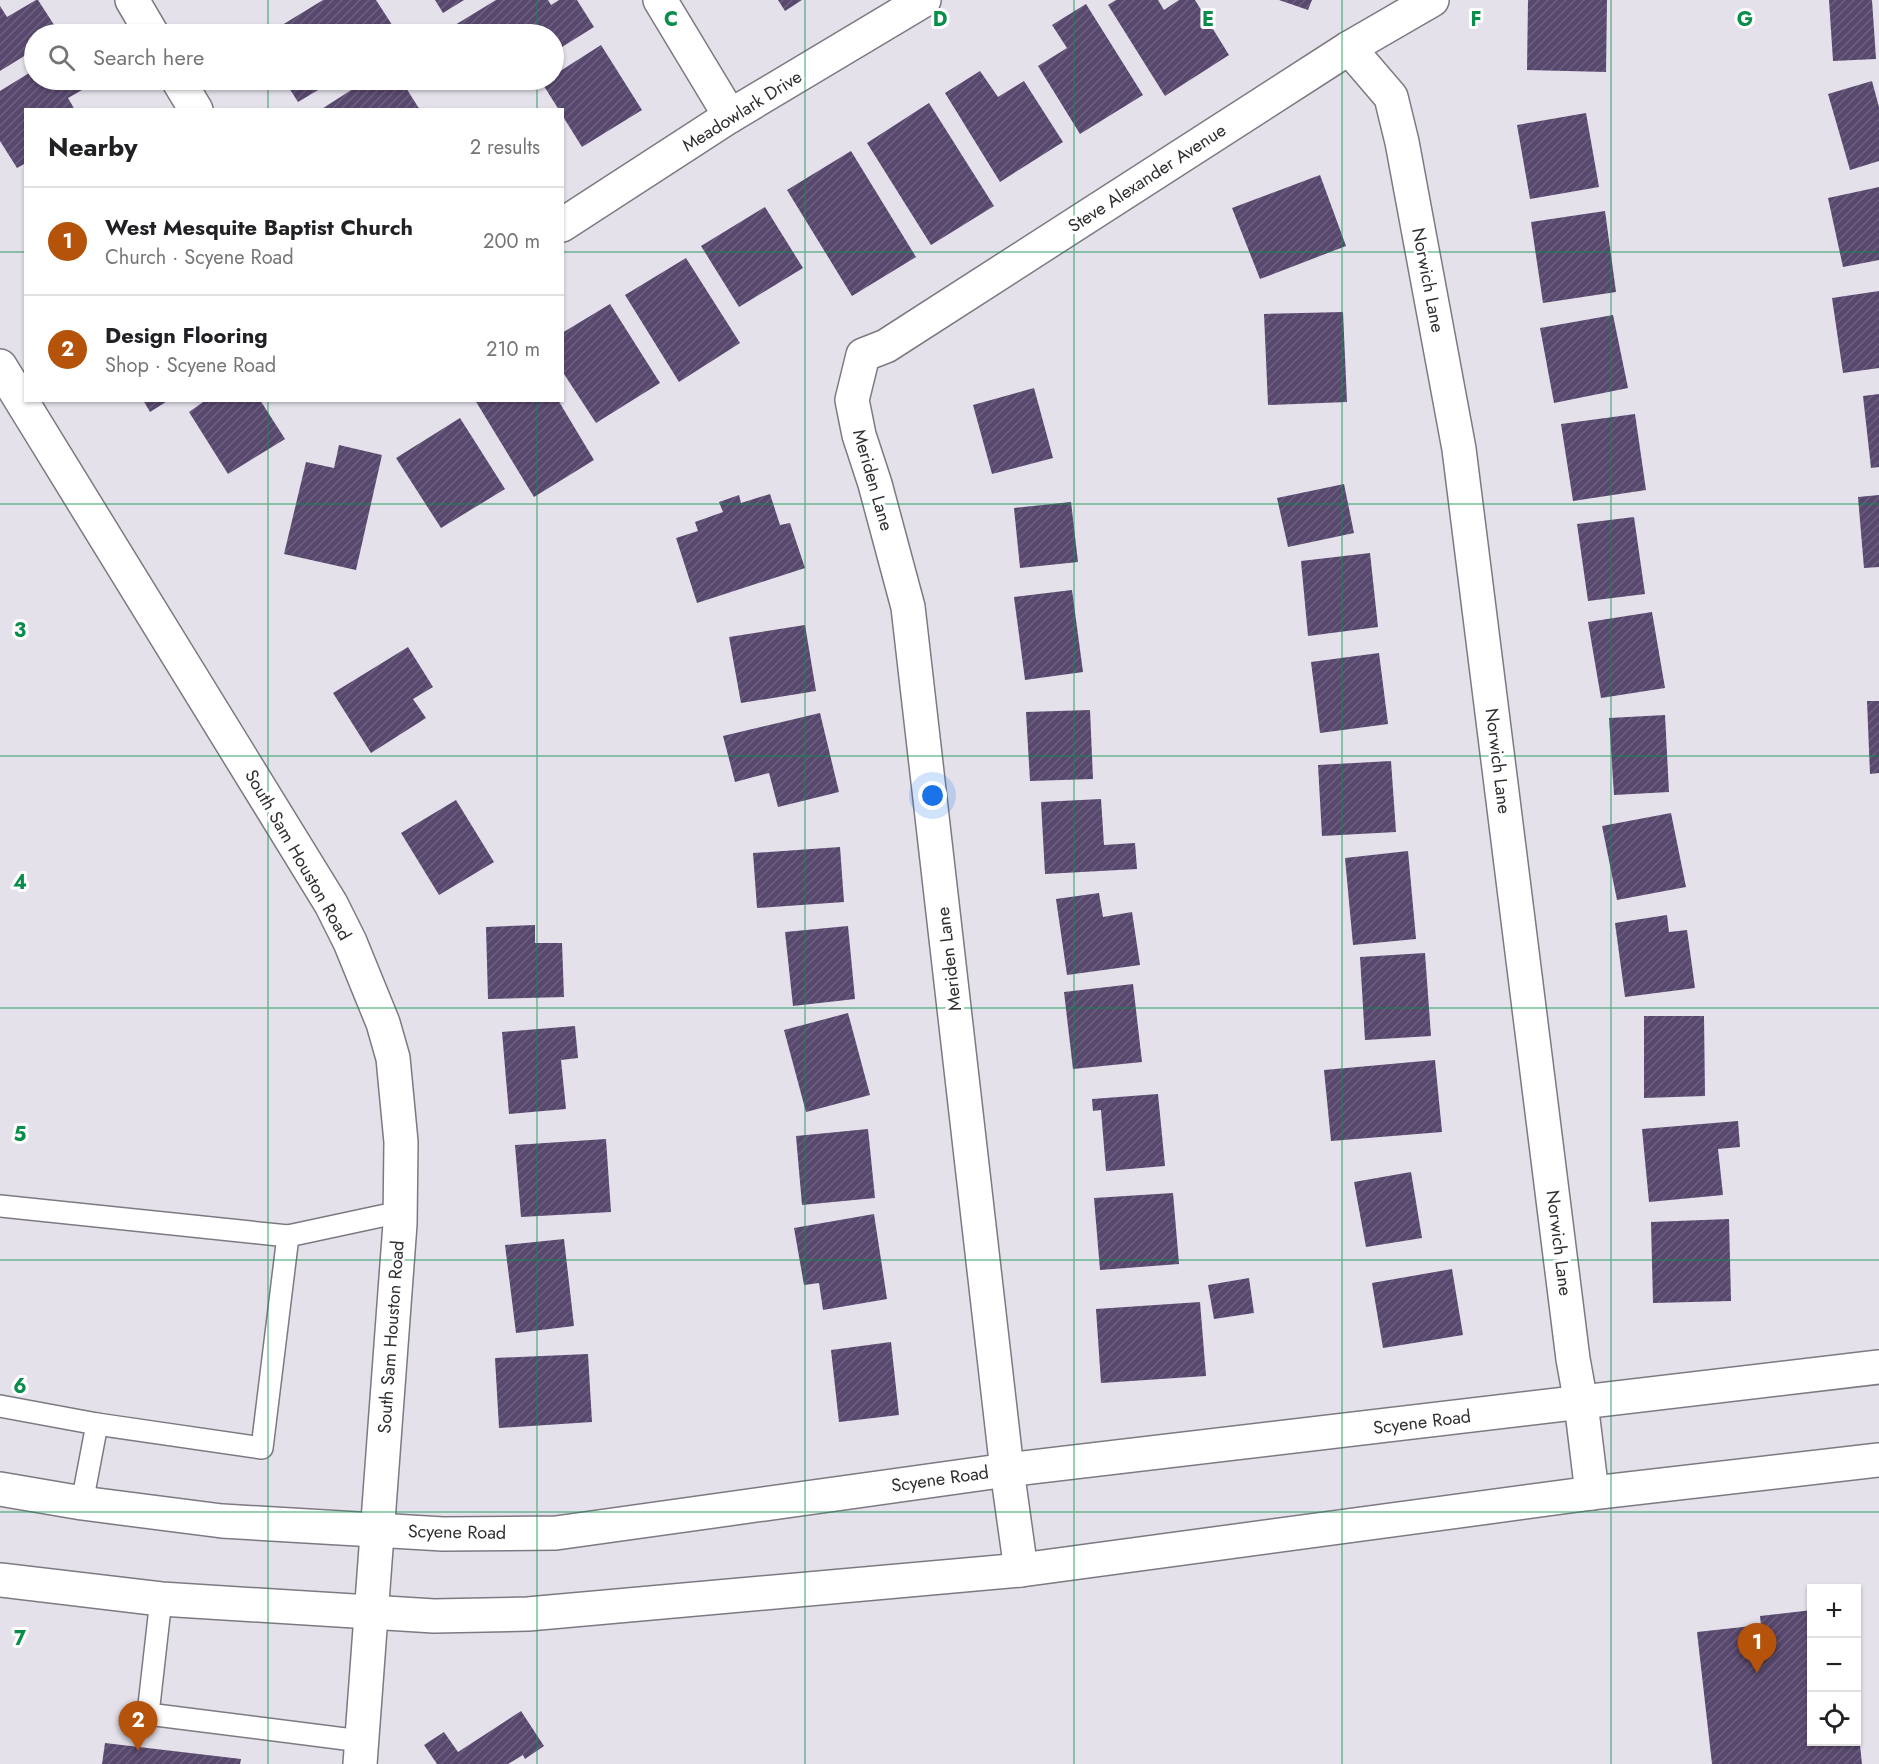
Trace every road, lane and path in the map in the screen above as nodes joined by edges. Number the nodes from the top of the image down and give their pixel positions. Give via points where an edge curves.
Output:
1 (132, 0) edge
2 (660, 0) edge
3 (924, 0) edge
4 (1431, 0) edge
5 (146, 24) edge
6 (1348, 48) junction
7 (184, 90) edge
8 (195, 108) edge
9 (730, 117) junction
10 (564, 224) edge
11 (863, 355) joint
12 (0, 366) edge
13 (0, 1206) edge
14 (400, 1212) junction
15 (288, 1236) junction
16 (1879, 1367) edge
17 (1581, 1403) junction
18 (0, 1406) edge
19 (97, 1424) junction
20 (1879, 1460) edge
21 (1007, 1470) junction
22 (0, 1489) edge
23 (1592, 1493) junction
24 (82, 1503) junction
25 (376, 1529) junction
26 (1021, 1570) junction
27 (0, 1580) edge
28 (161, 1599) junction
29 (372, 1612) junction
30 (361, 1752) edge

1 - 5 street
2 - 9 street
3 - 9 street, Meadowlark Drive
4 - 6 street, Steve Alexander Avenue
6 - 11 street, Steve Alexander Avenue via 886,346
6 - 17 street, Norwich Lane via 1391,97 1460,449
7 - 8 street
9 - 10 street, Meadowlark Drive
11 - 21 street, Meriden Lane via 852,400 908,607
12 - 14 street, South Sam Houston Road via 325,894 350,942 393,1058 400,1142
13 - 15 lane
14 - 15 lane
14 - 25 street, South Sam Houston Road
15 - 19 lane via 262,1448
16 - 17 street, Scyene Road
17 - 21 street, Scyene Road
17 - 23 street, Norwich Lane
18 - 19 lane
19 - 24 lane
20 - 23 street
21 - 25 street, Scyene Road via 556,1533 443,1534
21 - 26 street, Meriden Lane
22 - 24 street, Scyene Road
23 - 26 street
24 - 25 street, Scyene Road via 222,1521
25 - 29 street, South Sam Houston Road
26 - 29 street via 528,1614 434,1616
27 - 28 street
28 - 29 street
28 - 30 lane via 148,1714
29 - 30 street, South Sam Houston Road

